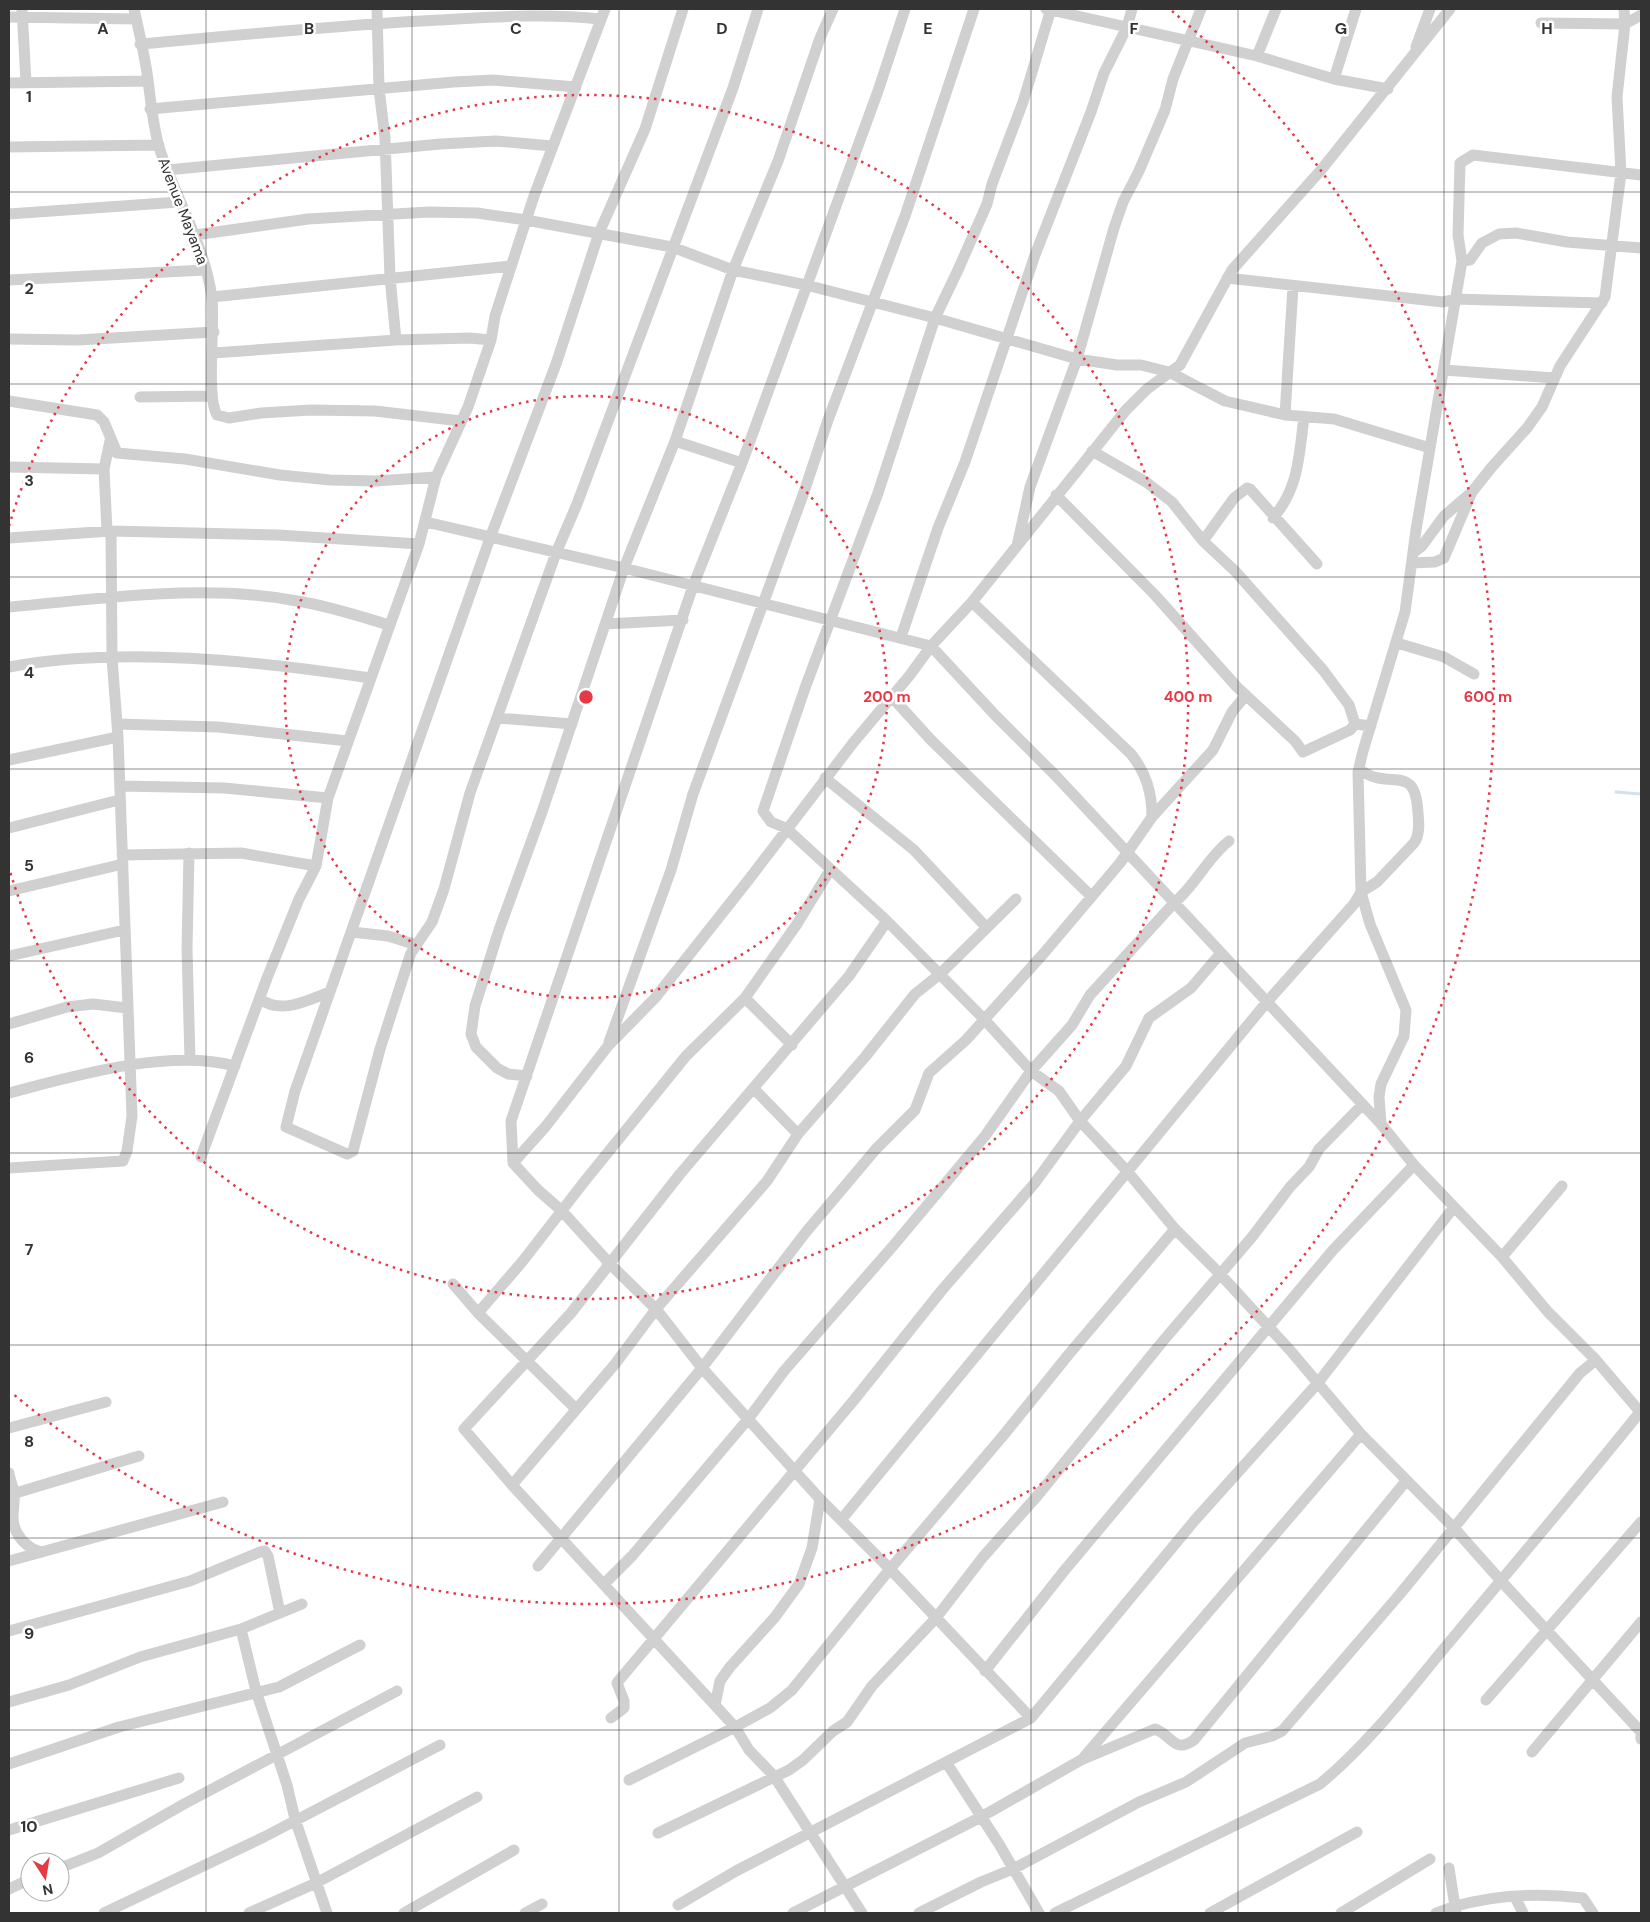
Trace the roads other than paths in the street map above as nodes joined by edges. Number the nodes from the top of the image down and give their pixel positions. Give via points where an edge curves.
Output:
1 (377, 9) edge
2 (683, 9) edge
3 (758, 9) edge
4 (833, 9) edge
5 (905, 9) edge
6 (974, 9) edge
7 (1049, 9) edge
8 (1132, 9) edge
9 (1201, 9) edge
10 (1276, 9) edge
11 (1356, 9) edge
12 (1430, 9) edge
13 (1450, 9) edge
14 (1624, 9) edge
15 (22, 14) edge
16 (135, 14) edge
17 (603, 14) edge
18 (1641, 15) edge
19 (9, 17) edge
20 (376, 23) junction
21 (1541, 23) dead end
22 (1626, 24) junction
23 (1127, 27) junction
24 (1190, 40) junction
25 (140, 44) junction
26 (1257, 56) junction
27 (1412, 57) junction
28 (1334, 79) junction
29 (148, 81) junction
30 (26, 82) junction
31 (9, 83) edge
32 (576, 86) junction
33 (1388, 88) junction
34 (379, 89) junction
35 (150, 109) junction
36 (159, 144) junction
37 (552, 146) junction
38 (9, 147) edge
39 (386, 149) junction
40 (167, 170) junction
41 (1621, 173) junction
42 (1641, 176) edge
43 (179, 202) junction
44 (9, 214) edge
45 (389, 214) junction
46 (526, 220) junction
47 (599, 233) junction
48 (195, 235) junction
49 (672, 246) junction
50 (1613, 246) junction
51 (1641, 248) edge
52 (1462, 261) junction
53 (511, 266) junction
54 (205, 270) junction
55 (733, 270) junction
56 (390, 277) junction
57 (1227, 278) junction
58 (9, 280) edge
59 (806, 285) junction
60 (1293, 287) junction
61 (212, 297) junction
62 (1455, 299) junction
63 (871, 303) junction
64 (1602, 303) junction
65 (935, 318) junction
66 (214, 332) junction
67 (9, 339) edge
68 (1005, 339) junction
69 (396, 340) junction
70 (491, 340) junction
71 (213, 352) junction
72 (1077, 359) junction
73 (1444, 370) junction
74 (1169, 372) junction
75 (1554, 378) junction
76 (212, 396) junction
77 (140, 397) dead end
78 (9, 401) edge
79 (1285, 415) junction
80 (1304, 417) junction
81 (461, 421) junction
82 (110, 440) junction
83 (675, 441) junction
84 (1430, 448) junction
85 (1092, 451) junction
86 (742, 463) junction
87 (9, 467) edge
88 (104, 469) junction
89 (436, 477) junction
90 (1472, 492) junction
91 (1056, 495) junction
92 (1273, 518) junction
93 (426, 522) junction
94 (109, 531) junction
95 (9, 538) edge
96 (490, 538) junction
97 (1203, 541) junction
98 (419, 544) junction
99 (1016, 547) junction
100 (556, 553) junction
101 (1413, 557) junction
102 (1317, 564) dead end
103 (624, 568) junction
104 (693, 586) junction
105 (110, 598) junction
106 (972, 602) junction
107 (762, 604) junction
108 (9, 607) edge
109 (683, 620) junction
110 (830, 621) junction
111 (605, 624) junction
112 (389, 625) junction
113 (901, 636) junction
114 (1397, 643) junction
115 (931, 646) junction
116 (112, 658) junction
117 (9, 667) edge
118 (1474, 674) dead end
119 (370, 678) junction
120 (1246, 695) junction
121 (891, 696) junction
122 (498, 718) junction
123 (117, 724) junction
124 (572, 724) junction
125 (1355, 724) junction
126 (1370, 726) junction
127 (118, 737) junction
128 (348, 741) junction
129 (9, 760) edge
130 (1359, 768) junction
131 (825, 778) junction
132 (120, 786) junction
133 (328, 798) junction
134 (119, 800) junction
135 (1152, 817) junction
136 (9, 828) edge
137 (786, 828) junction
138 (1229, 841) dead end
139 (189, 853) junction
140 (1127, 854) junction
141 (122, 859) junction
142 (316, 866) junction
143 (830, 870) junction
144 (9, 891) edge
145 (1361, 892) junction
146 (1091, 896) junction
147 (1016, 899) dead end
148 (1174, 903) junction
149 (887, 921) junction
150 (987, 928) junction
151 (124, 930) junction
152 (352, 932) junction
153 (417, 945) junction
154 (1221, 953) junction
155 (9, 956) edge
156 (940, 974) junction
157 (330, 992) junction
158 (744, 998) junction
159 (260, 999) junction
160 (1266, 1003) junction
161 (127, 1008) junction
162 (984, 1019) junction
163 (9, 1024) edge
164 (792, 1045) junction
165 (608, 1046) junction
166 (190, 1060) junction
167 (130, 1066) junction
168 (235, 1066) junction
169 (1031, 1071) junction
170 (527, 1076) junction
171 (754, 1089) junction
172 (9, 1093) edge
173 (1362, 1105) junction
174 (1080, 1121) junction
175 (1381, 1124) junction
176 (798, 1134) junction
177 (201, 1157) dead end
178 (513, 1163) junction
179 (1414, 1165) junction
180 (9, 1168) edge
181 (1127, 1171) junction
182 (1562, 1186) dead end
183 (1454, 1207) junction
184 (562, 1211) junction
185 (1175, 1230) junction
186 (1502, 1257) junction
187 (610, 1264) junction
188 (1220, 1274) junction
189 (453, 1284) dead end
190 (656, 1309) junction
191 (478, 1313) junction
192 (1268, 1328) junction
193 (1596, 1360) junction
194 (527, 1362) junction
195 (702, 1368) junction
196 (1317, 1384) junction
197 (106, 1402) dead end
198 (576, 1409) junction
199 (1640, 1413) edge
200 (749, 1418) junction
201 (9, 1428) edge
202 (1361, 1434) junction
203 (139, 1456) dead end
204 (794, 1471) junction
205 (9, 1473) edge
206 (1406, 1482) junction
207 (512, 1486) junction
208 (11, 1494) edge
209 (820, 1499) junction
210 (224, 1502) dead end
211 (841, 1520) junction
212 (1641, 1522) edge
213 (1454, 1528) junction
214 (561, 1538) junction
215 (41, 1552) junction
216 (9, 1561) edge
217 (538, 1566) dead end
218 (890, 1569) junction
219 (1502, 1582) junction
220 (604, 1584) junction
221 (302, 1604) dead end
222 (280, 1613) junction
223 (936, 1618) junction
224 (1641, 1622) edge
225 (241, 1629) junction
226 (1546, 1630) junction
227 (9, 1631) edge
228 (655, 1638) junction
229 (360, 1645) dead end
230 (985, 1671) junction
231 (1592, 1680) junction
232 (256, 1691) junction
233 (397, 1692) dead end
234 (1486, 1700) dead end
235 (9, 1702) edge
236 (715, 1705) junction
237 (611, 1718) dead end
238 (1031, 1718) junction
239 (735, 1727) junction
240 (1641, 1732) edge
241 (1641, 1739) edge
242 (440, 1745) dead end
243 (1532, 1752) dead end
244 (278, 1756) junction
245 (1081, 1760) junction
246 (946, 1762) junction
247 (9, 1764) edge
248 (774, 1776) junction
249 (179, 1778) dead end
250 (628, 1780) dead end
251 (477, 1797) dead end
252 (981, 1817) junction
253 (295, 1819) junction
254 (9, 1830) edge
255 (811, 1832) junction
256 (1358, 1832) dead end
257 (658, 1833) dead end
258 (514, 1850) dead end
259 (1430, 1858) dead end
260 (70, 1864) edge
261 (1449, 1868) dead end
262 (1014, 1869) junction
263 (316, 1883) junction
264 (845, 1887) junction
265 (1515, 1897) junction
266 (542, 1904) dead end
267 (678, 1905) dead end
268 (1455, 1910) edge
269 (104, 1913) edge
270 (250, 1913) edge
271 (327, 1913) edge
272 (404, 1913) edge
273 (525, 1913) edge
274 (793, 1913) edge
275 (862, 1913) edge
276 (919, 1913) edge
277 (1038, 1913) edge
278 (1055, 1913) edge
279 (1210, 1913) edge
280 (1342, 1913) edge
281 (1436, 1913) edge
282 (1523, 1913) edge
283 (1592, 1913) edge

1 - 20 street
2 - 47 street via 644,129
3 - 49 street via 732,88
4 - 55 street via 778,161
5 - 59 street
6 - 63 street via 908,207
7 - 23 street
7 - 65 street via 1023,102 987,204
8 - 23 street
9 - 24 street
10 - 26 street
11 - 28 street
12 - 27 street
13 - 27 street
14 - 22 street
15 - 16 street
15 - 19 street
15 - 30 street
16 - 25 street, Avenue Mayama
17 - 20 street
17 - 32 street
18 - 22 street
20 - 25 street
20 - 34 street
21 - 22 street
22 - 41 street via 1618,97
23 - 24 street
23 - 68 street via 1104,73
24 - 26 street
24 - 72 street via 1163,115 1123,202
25 - 29 street, Avenue Mayama
26 - 28 street
27 - 33 street
28 - 33 street
29 - 30 street
29 - 35 street, Avenue Mayama
30 - 31 street
32 - 34 street via 493,80
32 - 37 street
33 - 57 street
34 - 35 street
34 - 39 street
35 - 36 street, Avenue Mayama
36 - 38 street
36 - 40 street, Avenue Mayama
37 - 39 street via 496,141
37 - 46 street
39 - 40 street
39 - 45 street
40 - 43 street, Avenue Mayama
41 - 42 street
41 - 50 street
41 - 52 street via 1473,155 1462,160 1458,235
43 - 44 street
43 - 48 street, Avenue Mayama
45 - 46 street via 477,213
45 - 48 street via 308,219
45 - 56 street
46 - 47 street
46 - 53 street
47 - 49 street
47 - 96 street via 556,364
48 - 54 street, Avenue Mayama
49 - 55 street
49 - 100 street
50 - 51 street
50 - 52 street via 1516,233 1500,234 1482,243 1470,260
50 - 64 street
52 - 62 street
53 - 56 street
53 - 70 street
54 - 58 street
54 - 61 street, Avenue Mayama
55 - 59 street
55 - 83 street
56 - 61 street
56 - 69 street
57 - 60 street
57 - 74 street via 1185,358
59 - 63 street
59 - 86 street
60 - 62 street via 1442,302
60 - 79 street
61 - 66 street, Avenue Mayama
62 - 64 street
62 - 73 street
63 - 65 street
63 - 107 street
64 - 75 street
65 - 68 street
65 - 110 street via 878,493
66 - 67 street via 78,340
66 - 71 street, Avenue Mayama
68 - 72 street
68 - 113 street via 965,462 938,528
69 - 70 street
69 - 71 street
70 - 81 street
71 - 76 street, Avenue Mayama
72 - 74 street via 1141,365
72 - 99 street via 1030,487
73 - 75 street
73 - 84 street
74 - 79 street via 1225,401
74 - 85 street via 1126,410
75 - 90 street via 1542,407 1527,428
76 - 77 street
76 - 81 street, Avenue Mayama via 217,415 228,418 302,410 376,411
78 - 82 street via 97,415 104,422
79 - 80 street
80 - 84 street via 1334,419
80 - 92 street via 1296,478 1282,508
81 - 89 street
82 - 88 street
82 - 89 street via 117,453 185,459 280,475 376,482
83 - 86 street
83 - 103 street
84 - 101 street
85 - 91 street
85 - 97 street via 1160,491
86 - 104 street
87 - 88 street
88 - 94 street
89 - 93 street
90 - 101 street via 1444,516
90 - 101 street via 1444,558 1440,562
91 - 99 street
91 - 120 street
92 - 97 street via 1247,488 1234,498
92 - 102 street
93 - 96 street
93 - 98 street
94 - 95 street
94 - 98 street via 278,535
94 - 105 street
96 - 100 street
96 - 152 street
97 - 125 street via 1323,670 1349,705
98 - 112 street
99 - 106 street
100 - 103 street
100 - 122 street
101 - 114 street
103 - 104 street
103 - 111 street
104 - 107 street
104 - 109 street
105 - 108 street
105 - 112 street via 230,594 296,600
105 - 116 street
106 - 115 street
106 - 135 street via 1131,754 1150,788
107 - 110 street
107 - 165 street via 693,794 671,870
109 - 111 street
109 - 170 street
110 - 113 street
110 - 137 street via 763,809 771,822
111 - 124 street
112 - 119 street
113 - 115 street
114 - 118 street via 1444,657
114 - 126 street
115 - 121 street
115 - 140 street
116 - 117 street via 57,660
116 - 119 street via 306,668
116 - 123 street
119 - 128 street
120 - 125 street via 1295,740 1303,752 1350,730
120 - 135 street via 1232,712 1213,750
121 - 131 street
121 - 146 street via 931,740
122 - 124 street
122 - 153 street via 470,793 435,914
123 - 127 street
123 - 128 street via 218,727
124 - 170 street via 499,930 472,1022 471,1034 485,1057 508,1074
125 - 126 street
126 - 130 street
127 - 129 street
127 - 132 street
128 - 133 street
130 - 145 street
130 - 145 street via 1374,778 1406,780 1415,790 1418,812 1414,843 1377,882
131 - 137 street
131 - 150 street via 914,850
132 - 133 street via 224,788
132 - 134 street
133 - 142 street
134 - 136 street
134 - 141 street
135 - 140 street
137 - 143 street
137 - 165 street via 661,990
138 - 148 street via 1188,891
139 - 141 street
139 - 142 street via 242,853
139 - 166 street via 186,949
140 - 146 street
140 - 148 street
141 - 144 street
141 - 151 street
142 - 159 street via 299,899
143 - 149 street
143 - 158 street via 797,924
145 - 160 street
145 - 175 street via 1370,924 1406,1010 1404,1036 1381,1084
146 - 162 street
147 - 150 street
148 - 154 street
148 - 169 street via 1090,995 1072,1025
149 - 156 street
149 - 164 street via 849,976
150 - 156 street
151 - 155 street
151 - 161 street
152 - 153 street via 388,936
152 - 157 street
153 - 157 street via 411,953 389,1020 353,1151 347,1154 289,1129 286,1123
154 - 160 street
154 - 174 street via 1191,988 1149,1018 1126,1066
156 - 162 street
156 - 176 street via 914,994
157 - 159 street via 287,1007
158 - 164 street
158 - 184 street via 686,1056
159 - 168 street
160 - 173 street
160 - 181 street
161 - 163 street via 93,1004 68,1007
161 - 167 street
162 - 169 street
162 - 195 street via 929,1073 915,1110 806,1232
164 - 171 street
165 - 178 street
166 - 167 street
166 - 168 street
167 - 172 street
167 - 180 street via 132,1116 123,1161
168 - 177 street
169 - 174 street via 1059,1091
169 - 200 street via 985,1136 784,1371
170 - 178 street via 511,1121
171 - 176 street
171 - 187 street via 696,1154
173 - 175 street
173 - 188 street via 1319,1150 1309,1167
174 - 181 street
174 - 204 street via 1034,1184 942,1290
175 - 179 street
176 - 190 street via 761,1187
178 - 184 street
179 - 183 street
179 - 192 street via 1333,1250
181 - 185 street
181 - 211 street
182 - 186 street
183 - 186 street
183 - 196 street
184 - 187 street
184 - 191 street
185 - 188 street
185 - 218 street
186 - 193 street
187 - 190 street
187 - 194 street
188 - 192 street
188 - 223 street
189 - 191 street
190 - 195 street
190 - 198 street
191 - 194 street
192 - 196 street
192 - 230 street via 1064,1571
193 - 199 street
193 - 213 street via 1580,1373
194 - 198 street
194 - 207 street via 464,1429
195 - 200 street
195 - 214 street
196 - 202 street
196 - 238 street via 1195,1520
197 - 201 street
198 - 207 street
199 - 219 street
200 - 204 street
200 - 220 street via 632,1556
202 - 206 street
202 - 245 street
203 - 208 street
204 - 209 street
204 - 228 street via 700,1580
205 - 208 street
206 - 213 street
206 - 245 street via 1194,1740 1180,1745 1155,1730
207 - 214 street
208 - 215 street via 12,1520 21,1539 30,1549
209 - 211 street
209 - 236 street via 812,1548 799,1584 720,1681
210 - 215 street
211 - 218 street
212 - 226 street
213 - 219 street
213 - 262 street via 1282,1731 1245,1743 1186,1782 1139,1802
214 - 217 street
214 - 220 street
215 - 216 street
218 - 223 street
218 - 239 street via 792,1690 770,1708
219 - 226 street
219 - 278 street via 1378,1730 1320,1784
220 - 228 street
221 - 222 street
222 - 225 street
222 - 227 street via 268,1556 260,1552 190,1581
223 - 230 street
223 - 248 street via 872,1686 847,1722 803,1760
224 - 231 street
225 - 232 street
225 - 235 street via 140,1658 69,1685
226 - 231 street
226 - 234 street
228 - 236 street
228 - 237 street via 617,1683 624,1708
229 - 232 street via 279,1686
230 - 238 street
231 - 240 street
231 - 243 street
232 - 244 street
232 - 247 street via 119,1727
233 - 244 street
236 - 239 street
238 - 246 street
239 - 248 street via 749,1750
239 - 250 street
240 - 241 street
242 - 253 street via 374,1782
244 - 253 street
244 - 260 street via 98,1853
245 - 252 street
246 - 252 street
246 - 255 street
248 - 255 street
248 - 257 street
249 - 254 street
251 - 263 street
252 - 262 street
252 - 264 street
253 - 263 street
253 - 269 street
255 - 264 street
255 - 267 street
256 - 279 street
258 - 272 street
259 - 280 street
261 - 268 street
262 - 276 street
262 - 277 street
263 - 270 street
263 - 271 street
264 - 274 street
264 - 275 street
265 - 268 street
265 - 282 street
265 - 283 street via 1556,1895 1583,1898
266 - 273 street
268 - 281 street

